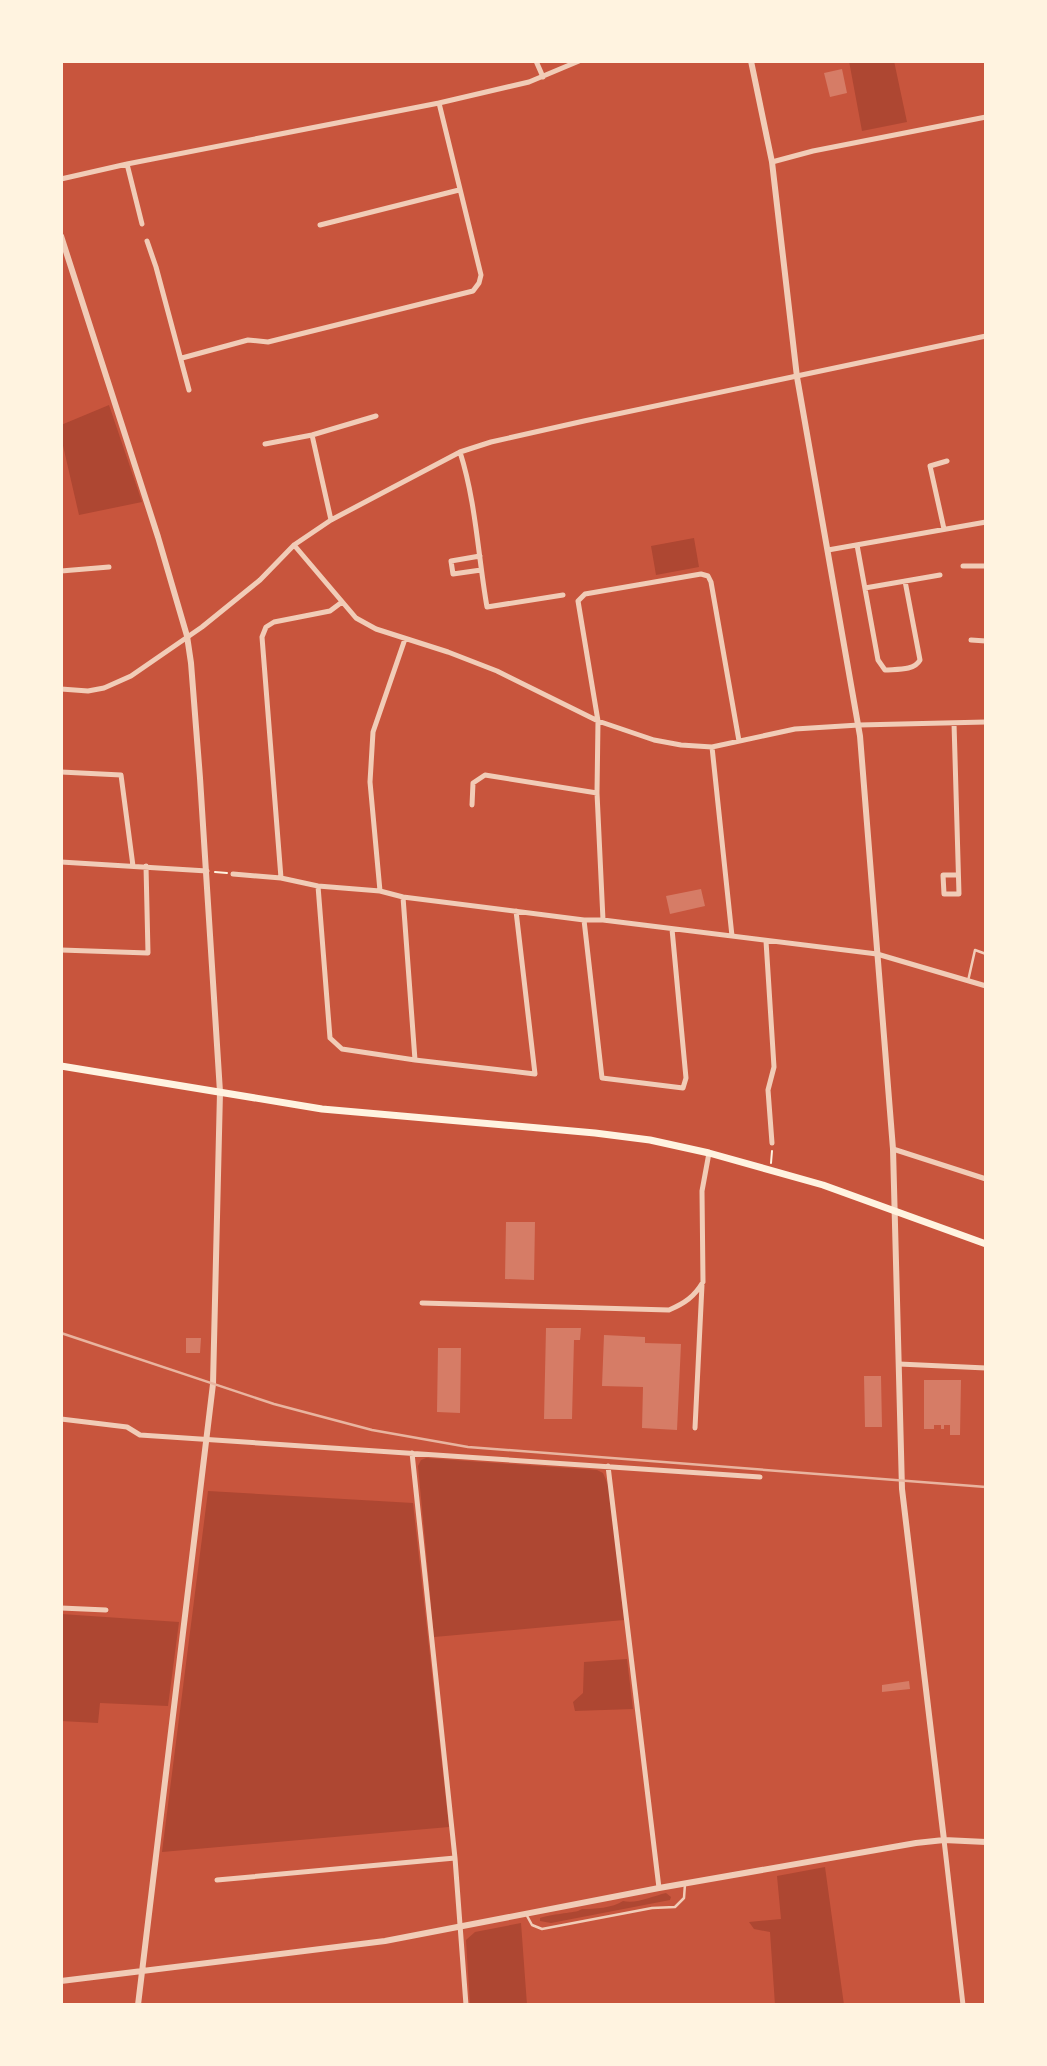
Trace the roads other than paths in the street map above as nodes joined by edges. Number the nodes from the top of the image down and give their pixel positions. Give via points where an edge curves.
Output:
1 (536, 61) edge
2 (579, 61) edge
3 (751, 61) edge
4 (543, 78) junction
5 (439, 103) junction
6 (986, 117) edge
7 (772, 162) junction
8 (127, 164) junction
9 (61, 179) edge
10 (459, 190) junction
11 (142, 224) dead end
12 (320, 225) dead end
13 (61, 236) edge
14 (147, 242) dead end
15 (986, 336) edge
16 (182, 358) junction
17 (797, 377) junction
18 (189, 390) dead end
19 (376, 416) dead end
20 (312, 435) junction
21 (265, 444) dead end
22 (460, 452) junction
23 (947, 461) dead end
24 (331, 520) junction
25 (986, 522) edge
26 (944, 529) junction
27 (293, 545) junction
28 (857, 545) junction
29 (828, 550) junction
30 (480, 556) junction
31 (963, 566) dead end
32 (986, 566) edge
33 (109, 567) dead end
34 (481, 570) junction
35 (61, 571) edge
36 (940, 575) dead end
37 (905, 581) junction
38 (865, 588) junction
39 (563, 595) dead end
40 (341, 602) junction
41 (187, 636) junction
42 (405, 639) junction
43 (971, 640) dead end
44 (986, 641) edge
45 (61, 690) edge
46 (598, 721) junction
47 (986, 722) edge
48 (954, 723) junction
49 (859, 725) junction
50 (738, 741) junction
51 (712, 747) junction
52 (61, 772) edge
53 (597, 793) junction
54 (472, 805) dead end
55 (61, 862) edge
56 (133, 866) junction
57 (146, 866) junction
58 (207, 871) junction
59 (233, 874) road end
60 (958, 875) junction
61 (281, 878) junction
62 (318, 886) junction
63 (380, 891) junction
64 (403, 897) junction
65 (516, 911) junction
66 (584, 920) junction
67 (603, 920) junction
68 (672, 929) junction
69 (732, 936) junction
70 (766, 941) junction
71 (61, 950) edge
72 (877, 954) junction
73 (986, 954) edge
74 (968, 981) junction
75 (986, 986) edge
76 (415, 1060) junction
77 (61, 1066) edge
78 (220, 1092) junction
79 (772, 1143) road end
80 (893, 1149) junction
81 (709, 1153) junction
82 (986, 1179) edge
83 (895, 1210) junction
84 (986, 1244) edge
85 (703, 1282) junction
86 (422, 1303) dead end
87 (899, 1364) junction
88 (986, 1368) edge
89 (61, 1419) edge
90 (695, 1428) dead end
91 (208, 1440) junction
92 (412, 1453) junction
93 (608, 1466) junction
94 (760, 1477) dead end
95 (61, 1608) edge
96 (106, 1610) dead end
97 (944, 1840) junction
98 (986, 1842) edge
99 (455, 1858) junction
100 (217, 1880) dead end
101 (685, 1884) junction
102 (659, 1888) junction
103 (526, 1914) junction
104 (461, 1927) junction
105 (143, 1970) junction
106 (61, 1981) edge
107 (138, 2005) edge
108 (466, 2005) edge
109 (963, 2005) edge

1 - 4 street
2 - 4 street
3 - 7 street
4 - 5 street
5 - 8 street
5 - 10 street
6 - 7 street
7 - 17 street
8 - 9 street
8 - 11 street
10 - 12 street
10 - 16 street via 481,275 473,291 268,342 248,340
13 - 41 street
14 - 16 street
15 - 17 street
16 - 18 street
17 - 22 street
17 - 29 street
19 - 20 street
20 - 21 street
20 - 24 street
22 - 24 street
22 - 30 street
23 - 26 street via 930,466
24 - 27 street
25 - 26 street
26 - 28 street
27 - 40 street
27 - 41 street via 260,580
28 - 29 street
28 - 38 street
29 - 49 street
30 - 34 street
30 - 34 street via 451,561 453,574
31 - 32 street
33 - 35 street
34 - 39 street via 487,607
36 - 37 street
37 - 38 street
37 - 38 street via 920,660 913,667 886,670 881,665
40 - 42 street via 356,618
40 - 61 street via 330,611 274,622 262,637
41 - 45 street via 115,685
41 - 58 street
42 - 46 street via 497,671
42 - 63 street via 373,732 370,782
43 - 44 street
46 - 50 street via 578,601 585,594 701,574 711,582
46 - 51 street via 654,740
46 - 53 street
47 - 48 street
48 - 49 street
48 - 60 street
49 - 50 street via 795,729
49 - 72 street
50 - 51 street
51 - 69 street
52 - 56 street via 121,775
53 - 54 street via 485,775 472,783
53 - 67 street
55 - 56 street
56 - 57 street
57 - 58 street
57 - 71 street via 148,953
58 - 78 street
59 - 61 street
60 - 60 street via 943,875 944,894 959,894
61 - 62 street
62 - 63 street
62 - 76 street via 330,1038 340,1049
63 - 64 street
64 - 65 street
64 - 76 street
65 - 66 street
65 - 76 street via 535,1074
66 - 67 street
66 - 68 street via 602,1078 683,1088 686,1078
67 - 68 street
68 - 69 street
69 - 70 street
70 - 72 street
70 - 79 street via 774,1067 768,1090
72 - 74 street
72 - 80 street
73 - 74 lane via 975,950
74 - 75 street
77 - 78 main road
78 - 81 main road via 322,1109 636,1138
78 - 91 street via 214,1370
80 - 82 street
80 - 83 street
81 - 83 main road
81 - 85 street via 702,1191
83 - 84 main road
83 - 87 street
85 - 86 street via 684,1304 669,1310
85 - 90 street
87 - 88 street
87 - 97 street via 902,1489
89 - 91 street via 127,1427 140,1435
91 - 92 street
91 - 105 street
92 - 93 street
92 - 99 street
93 - 94 street
93 - 102 street
95 - 96 street
97 - 98 street
97 - 101 street
97 - 109 street
99 - 100 street
99 - 104 street
101 - 102 street
101 - 103 lane via 684,1898 675,1907 542,1928 532,1925
102 - 103 street
103 - 104 street
104 - 105 street via 317,1951
104 - 108 street
105 - 106 street
105 - 107 street

